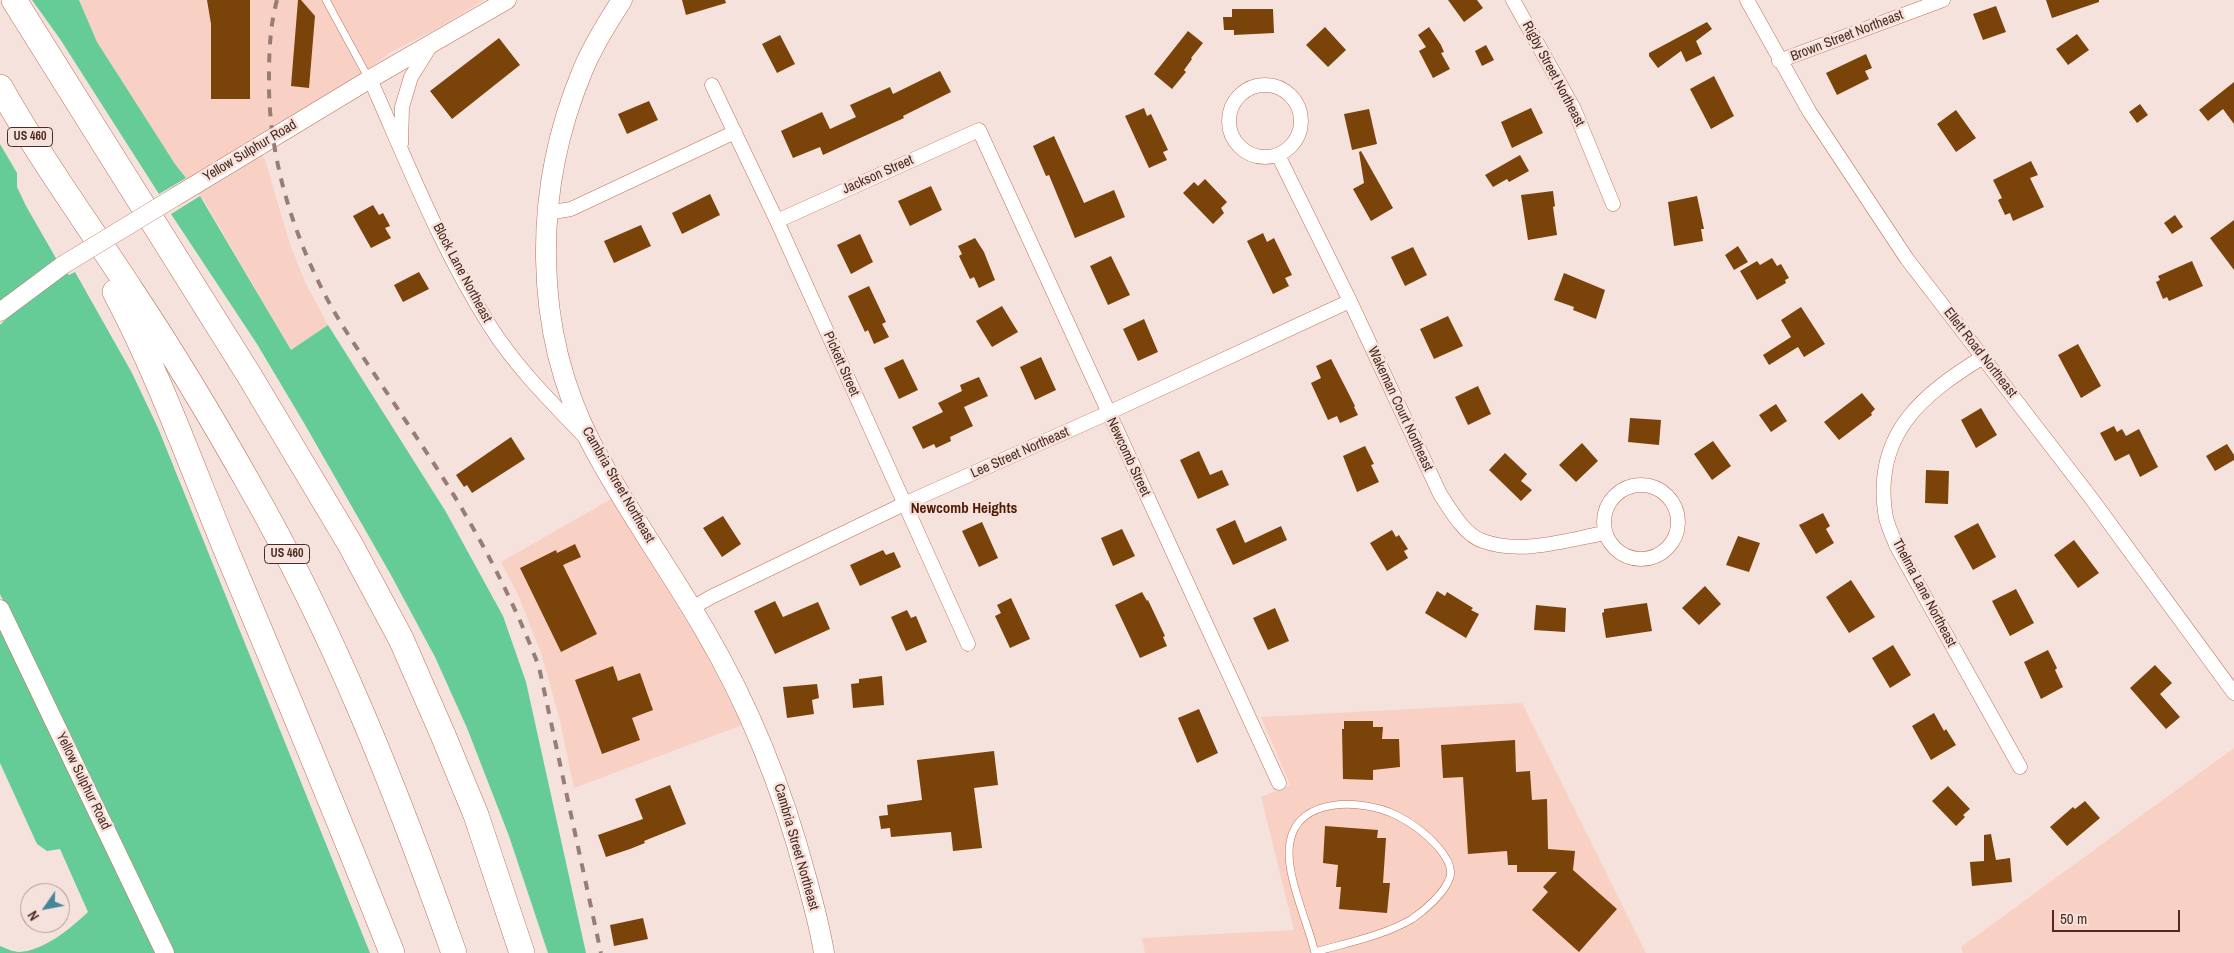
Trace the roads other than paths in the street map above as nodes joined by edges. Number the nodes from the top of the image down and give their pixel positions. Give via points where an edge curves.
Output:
1 (14, 0) edge
2 (326, 0) edge
3 (507, 0) edge
4 (622, 0) edge
5 (1513, 0) edge
6 (1747, 0) edge
7 (1943, 0) edge
8 (432, 44) junction
9 (1780, 61) junction
10 (370, 80) junction
11 (712, 85) dead end
12 (0, 87) edge
13 (979, 130) joint
14 (735, 132) junction
15 (400, 147) junction
16 (1278, 155) junction
17 (60, 186) junction
18 (1613, 204) dead end
19 (547, 213) junction
20 (777, 221) junction
21 (1350, 301) junction
22 (0, 312) edge
23 (1983, 357) junction
24 (1108, 413) junction
25 (591, 443) junction
26 (904, 504) junction
27 (1605, 533) junction
28 (692, 608) junction
29 (0, 609) edge
30 (968, 644) dead end
31 (2234, 693) edge
32 (2020, 767) dead end
33 (1279, 783) dead end
34 (519, 946) edge
35 (1315, 952) edge
36 (165, 953) edge
37 (392, 953) edge
38 (454, 953) edge
39 (824, 953) edge

1 - 34 highway via 250,375 350,544 401,639 476,815
2 - 10 lane
3 - 8 street, Yellow Sulphur Road
4 - 19 main road, Cambria Street Northeast via 593,49 570,103 551,178
5 - 18 street, Rigby Street Northeast via 1574,110
6 - 9 street, Ellett Road Northeast
7 - 9 street, Brown Street Northeast
8 - 10 street, Yellow Sulphur Road
8 - 15 street via 411,77 402,107
9 - 23 street, Ellett Road Northeast via 1841,161 1907,259
10 - 15 street, Block Lane Northeast
10 - 22 street, Yellow Sulphur Road, bridge via 63,265
11 - 14 street, Pickett Street
12 - 17 highway, US 460
13 - 20 street, Jackson Street
13 - 24 street, Newcomb Street
14 - 19 street via 571,209
14 - 20 street, Pickett Street
15 - 25 street, Block Lane Northeast via 454,263 490,327 534,386
16 - 16 street via 1291,146 1300,132 1301,116 1296,101 1286,91 1259,85 1246,90 1236,100 1230,112 1230,130 1238,146 1250,154
16 - 21 street, Wakeman Court Northeast
17 - 37 highway via 130,320
17 - 38 highway, US 460 via 196,393 250,485 314,606 372,736
19 - 25 main road, Cambria Street Northeast via 545,265 551,322 568,386
20 - 26 street, Pickett Street
21 - 24 street, Lee Street Northeast
21 - 27 street, Wakeman Court Northeast via 1440,494 1459,522 1482,541 1512,547
23 - 31 street, Ellett Road Northeast
23 - 32 street, Thelma Lane Northeast via 1925,397 1908,416 1891,446 1884,480 1885,513 1896,545
24 - 26 street, Lee Street Northeast
24 - 33 street, Newcomb Street
25 - 28 main road, Cambria Street Northeast
26 - 28 street, Lee Street Northeast
26 - 30 street, Pickett Street
27 - 27 street via 1612,546 1622,554 1635,559 1649,559 1672,543 1678,526 1676,508 1665,492 1648,484 1630,485 1616,492 1607,504 1603,518
28 - 39 main road, Cambria Street Northeast via 742,699 775,777 798,847
29 - 36 street, Yellow Sulphur Road
35 - 35 lane via 1289,854 1291,836 1300,822 1308,814 1324,808 1366,806 1395,815 1427,834 1443,853 1450,870 1446,884 1428,906 1399,926

